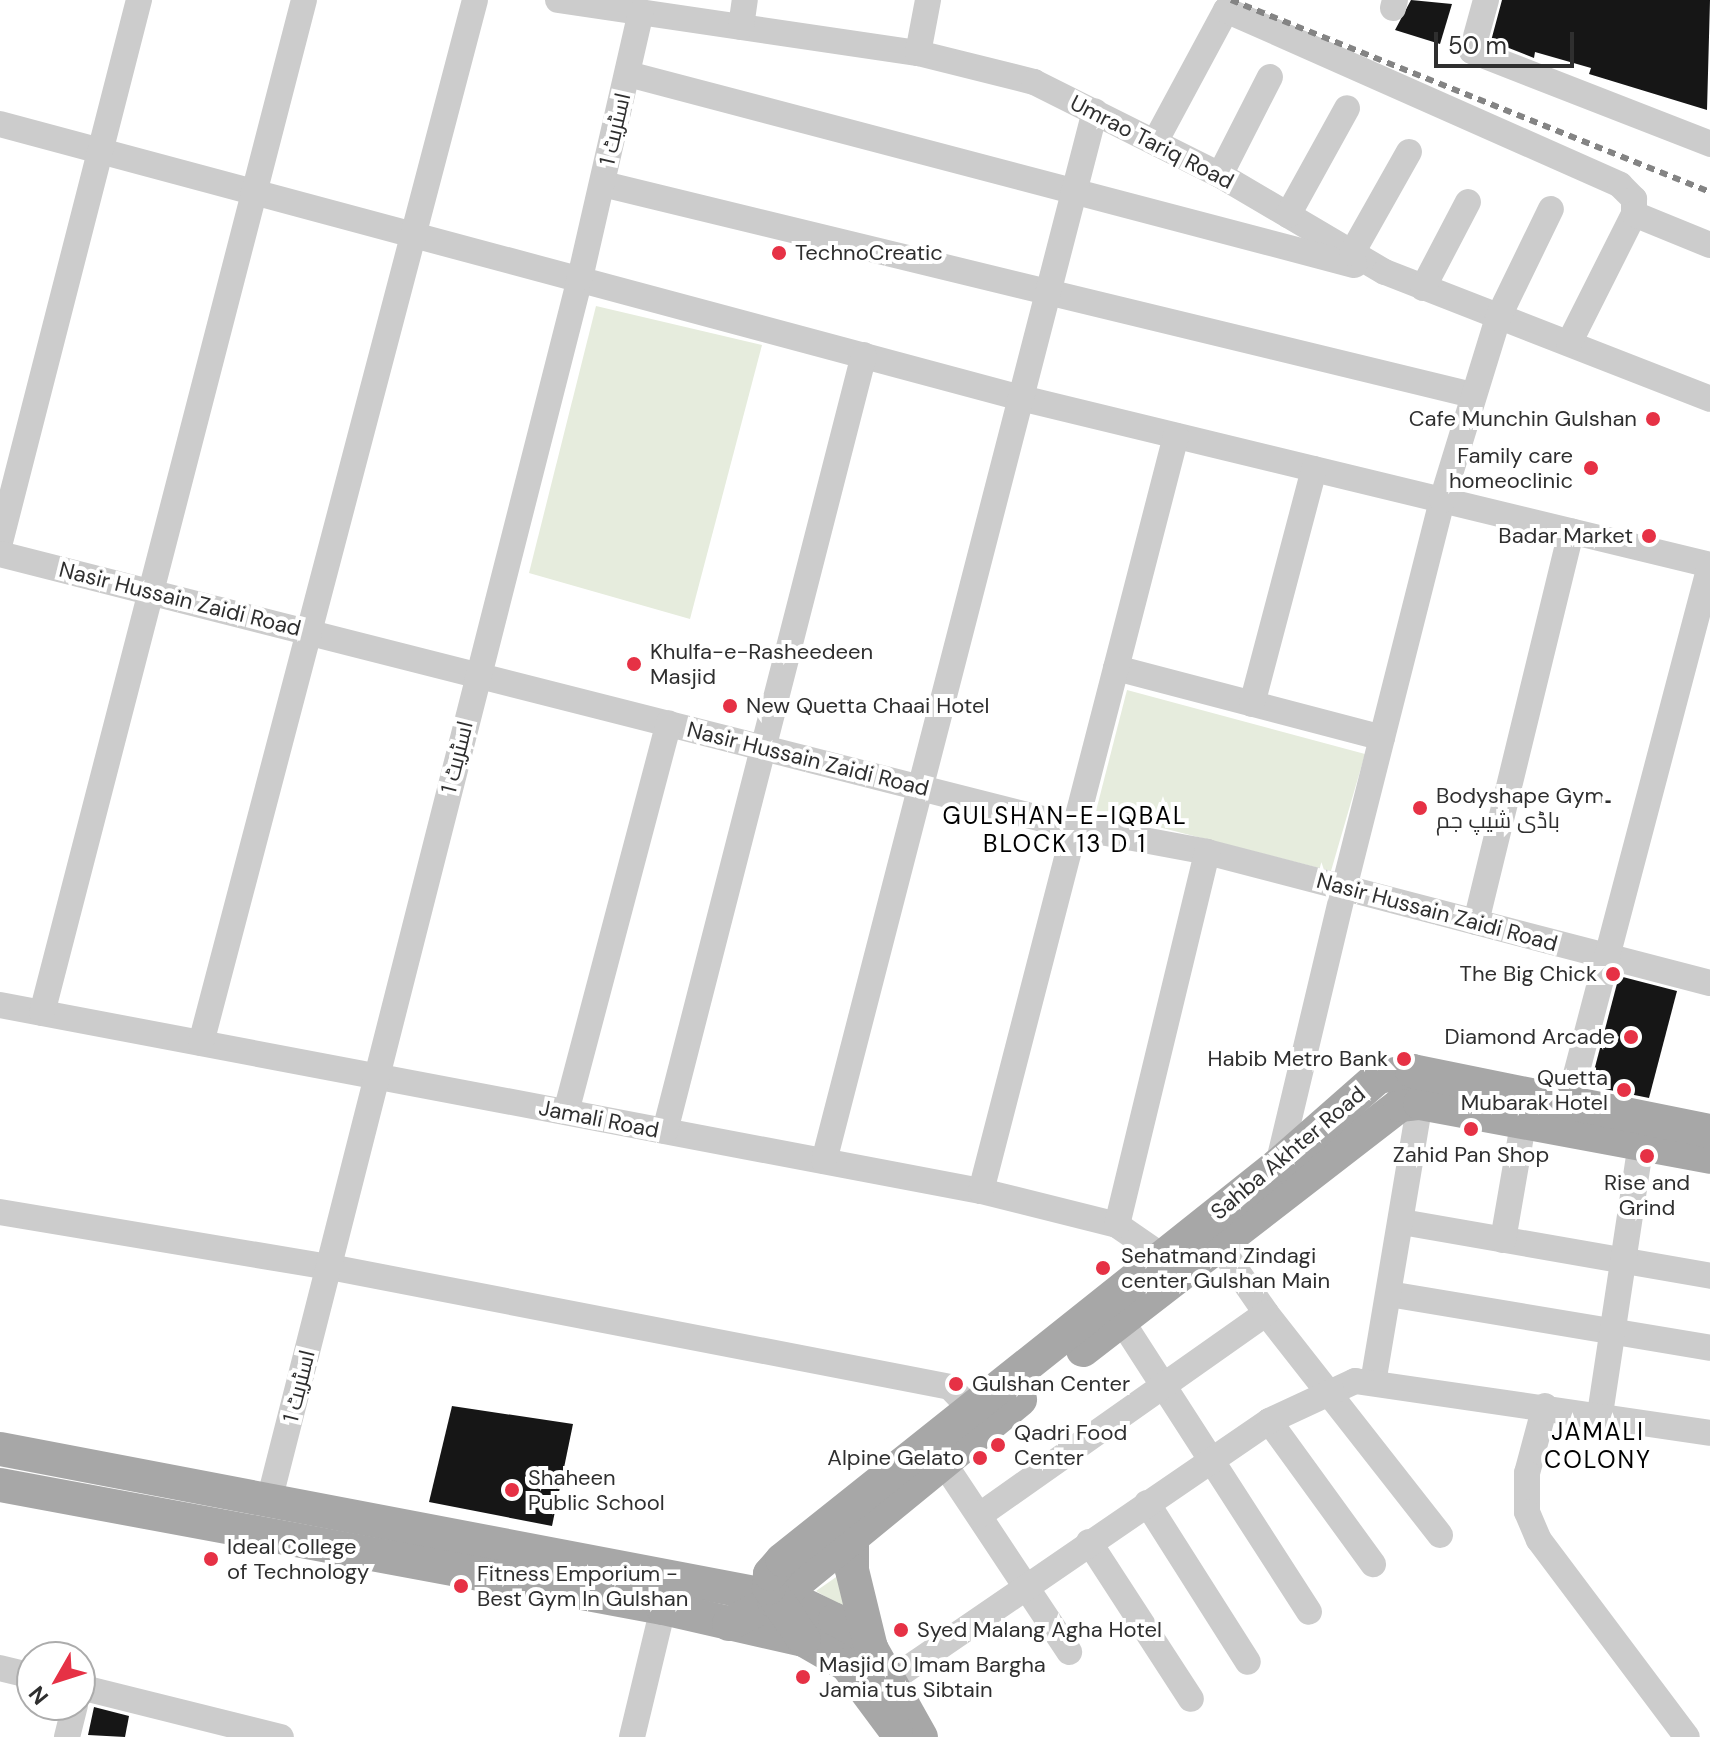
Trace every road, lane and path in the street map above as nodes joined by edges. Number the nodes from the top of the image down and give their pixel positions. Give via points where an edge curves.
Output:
1 (139, 0) edge
2 (304, 0) edge
3 (475, 0) edge
4 (745, 0) edge
5 (928, 0) edge
6 (1486, 0) edge
7 (570, 1) edge
8 (641, 12) junction
9 (741, 27) junction
10 (918, 53) junction
11 (628, 74) junction
12 (1270, 77) dead end
13 (1347, 108) dead end
14 (1095, 111) junction
15 (0, 124) edge
16 (1155, 142) junction
17 (1710, 144) edge
18 (99, 150) junction
19 (1409, 152) dead end
20 (1220, 175) junction
21 (603, 184) junction
22 (257, 192) junction
23 (1074, 193) junction
24 (1468, 202) dead end
25 (1551, 209) dead end
26 (1634, 214) junction
27 (1288, 215) junction
28 (416, 238) junction
29 (1710, 245) edge
30 (1352, 253) junction
31 (1385, 272) junction
32 (580, 278) junction
33 (1423, 288) junction
34 (1048, 290) junction
35 (1498, 318) junction
36 (1569, 343) junction
37 (864, 355) junction
38 (1472, 395) junction
39 (1021, 398) junction
40 (1710, 399) edge
41 (1176, 436) junction
42 (1314, 469) junction
43 (1442, 500) junction
44 (1571, 531) junction
45 (0, 542) edge
46 (0, 554) edge
47 (1710, 566) edge
48 (155, 593) junction
49 (311, 632) junction
50 (1116, 668) junction
51 (477, 674) junction
52 (1252, 704) junction
53 (669, 723) junction
54 (1382, 738) junction
55 (761, 747) junction
56 (920, 787) junction
57 (1074, 827) junction
58 (1207, 852) junction
59 (1344, 888) junction
60 (1476, 922) junction
61 (1607, 956) junction
62 (1710, 983) edge
63 (0, 1005) edge
64 (42, 1013) junction
65 (201, 1043) junction
66 (380, 1077) junction
67 (1569, 1101) junction
68 (1420, 1103) junction
69 (566, 1112) junction
70 (1523, 1124) junction
71 (665, 1131) junction
72 (1710, 1131) edge
73 (1641, 1143) junction
74 (1710, 1157) edge
75 (824, 1161) junction
76 (1287, 1175) junction
77 (981, 1191) junction
78 (0, 1212) edge
79 (1402, 1222) junction
80 (1117, 1225) junction
81 (1503, 1240) junction
82 (1219, 1245) junction
83 (1623, 1261) junction
84 (1170, 1266) junction
85 (330, 1267) junction
86 (1710, 1276) edge
87 (1389, 1294) junction
88 (1266, 1313) junction
89 (1121, 1320) junction
90 (1613, 1331) junction
91 (1710, 1348) edge
92 (1373, 1383) junction
93 (1163, 1387) junction
94 (1326, 1392) junction
95 (1545, 1406) junction
96 (1600, 1414) junction
97 (979, 1418) junction
98 (1269, 1421) junction
99 (1710, 1433) edge
100 (0, 1449) edge
101 (1211, 1460) junction
102 (943, 1462) junction
103 (0, 1485) edge
104 (269, 1501) junction
105 (1147, 1503) junction
106 (980, 1515) junction
107 (1440, 1535) dead end
108 (852, 1537) junction
109 (1089, 1542) junction
110 (1373, 1564) dead end
111 (1026, 1584) junction
112 (775, 1598) junction
113 (663, 1608) junction
114 (1309, 1612) dead end
115 (729, 1624) junction
116 (804, 1640) junction
117 (871, 1648) junction
118 (1069, 1652) dead end
119 (1248, 1662) dead end
120 (891, 1680) junction
121 (96, 1692) edge
122 (1191, 1699) dead end
123 (208, 1728) edge
124 (281, 1737) edge
125 (632, 1737) edge
126 (899, 1737) edge
127 (921, 1737) edge
128 (1687, 1737) edge

1 - 18 street
2 - 22 street
3 - 28 street
4 - 9 street
5 - 10 street
6 - 17 street via 1472,51
7 - 8 street, Umrao Tariq Road
8 - 9 street, Umrao Tariq Road
8 - 11 street, اسٹریٹ 1
9 - 10 street, Umrao Tariq Road
10 - 14 street, Umrao Tariq Road via 1034,82
11 - 21 street, اسٹریٹ 1
11 - 23 street
12 - 20 street
13 - 27 street
14 - 16 street, Umrao Tariq Road
14 - 23 street
15 - 18 street
16 - 20 street, Umrao Tariq Road
16 - 26 street via 1226,10 1620,185 1634,199
18 - 22 street
18 - 45 street
19 - 30 street
20 - 27 street, Umrao Tariq Road
21 - 32 street, اسٹریٹ 1
21 - 34 street
22 - 28 street
22 - 48 street
23 - 31 street
23 - 34 street
24 - 33 street
25 - 35 street
26 - 29 street
26 - 36 street
27 - 30 street, Umrao Tariq Road
28 - 32 street
28 - 49 street
30 - 31 street, Umrao Tariq Road
31 - 33 street, Umrao Tariq Road
32 - 37 street
32 - 51 street, اسٹریٹ 1
33 - 35 street, Umrao Tariq Road
34 - 38 street
34 - 39 street
35 - 36 street, Umrao Tariq Road
35 - 38 street
36 - 40 street, Umrao Tariq Road
37 - 39 street
37 - 55 street
38 - 43 street
39 - 41 street
39 - 56 street
41 - 42 street
41 - 50 street
42 - 43 street
42 - 52 street
43 - 44 street
43 - 54 street
44 - 47 street
44 - 60 street
46 - 48 street, Nasir Hussain Zaidi Road
47 - 61 street
48 - 49 street, Nasir Hussain Zaidi Road
48 - 64 street
49 - 51 street, Nasir Hussain Zaidi Road
49 - 65 street
50 - 52 street
50 - 57 street
51 - 53 street, Nasir Hussain Zaidi Road
51 - 66 street, اسٹریٹ 1
52 - 54 street
53 - 55 street, Nasir Hussain Zaidi Road
53 - 69 street
54 - 59 street
55 - 56 street, Nasir Hussain Zaidi Road
55 - 71 street
56 - 57 street, Nasir Hussain Zaidi Road
56 - 75 street
57 - 58 street, Nasir Hussain Zaidi Road
57 - 77 street
58 - 59 street, Nasir Hussain Zaidi Road
58 - 80 street
59 - 60 street, Nasir Hussain Zaidi Road
59 - 76 street
60 - 61 street, Nasir Hussain Zaidi Road
61 - 62 street, Nasir Hussain Zaidi Road
61 - 67 street
63 - 64 street, Jamali Road
64 - 65 street, Jamali Road
65 - 66 street, Jamali Road
66 - 69 street, Jamali Road
66 - 85 street, اسٹریٹ 1
67 - 72 main road, Sahba Akhter Road
67 - 76 main road, Sahba Akhter Road via 1412,1071 1378,1077
68 - 70 main road
68 - 76 main road, Sahba Akhter Road via 1400,1105
68 - 79 street
69 - 71 street, Jamali Road
70 - 73 main road
70 - 81 street
71 - 75 street, Jamali Road
73 - 74 main road
73 - 83 street
75 - 77 street, Jamali Road
76 - 82 main road, Sahba Akhter Road
76 - 84 main road, Sahba Akhter Road
77 - 80 street, Jamali Road
78 - 85 street
79 - 81 street
79 - 87 street
80 - 84 street, Jamali Road
81 - 83 street
82 - 84 main road, Sahba Akhter Road
82 - 88 street
83 - 86 street
83 - 90 street
84 - 89 main road, Sahba Akhter Road
84 - 97 main road, Sahba Akhter Road
85 - 97 street via 950,1387
85 - 104 street, اسٹریٹ 1
87 - 90 street
87 - 92 street
88 - 93 street
88 - 94 street
89 - 93 street
89 - 97 main road, Sahba Akhter Road
90 - 91 street
90 - 96 street
92 - 94 street via 1355,1381
92 - 95 street
93 - 101 street
93 - 106 street
94 - 98 street
94 - 107 street
95 - 96 street
95 - 128 street via 1527,1473 1527,1512 1533,1526
96 - 99 street
97 - 102 main road, Sahba Akhter Road
97 - 112 main road, Sahba Akhter Road via 782,1560 770,1574
98 - 101 street
98 - 110 street
100 - 104 main road
101 - 105 street
101 - 114 street
102 - 106 street
102 - 108 main road, Sahba Akhter Road
103 - 113 main road
104 - 112 main road
105 - 109 street
105 - 119 street
106 - 111 street
108 - 112 main road, Sahba Akhter Road
108 - 117 main road via 852,1570
109 - 111 street
109 - 122 street
111 - 118 street
111 - 120 street
112 - 115 main road, Sahba Akhter Road
112 - 116 main road
112 - 117 main road via 816,1609
113 - 115 main road
113 - 125 street
115 - 116 main road
116 - 126 main road via 847,1665 867,1685
117 - 120 main road
120 - 127 main road
121 - 123 street
123 - 124 street

